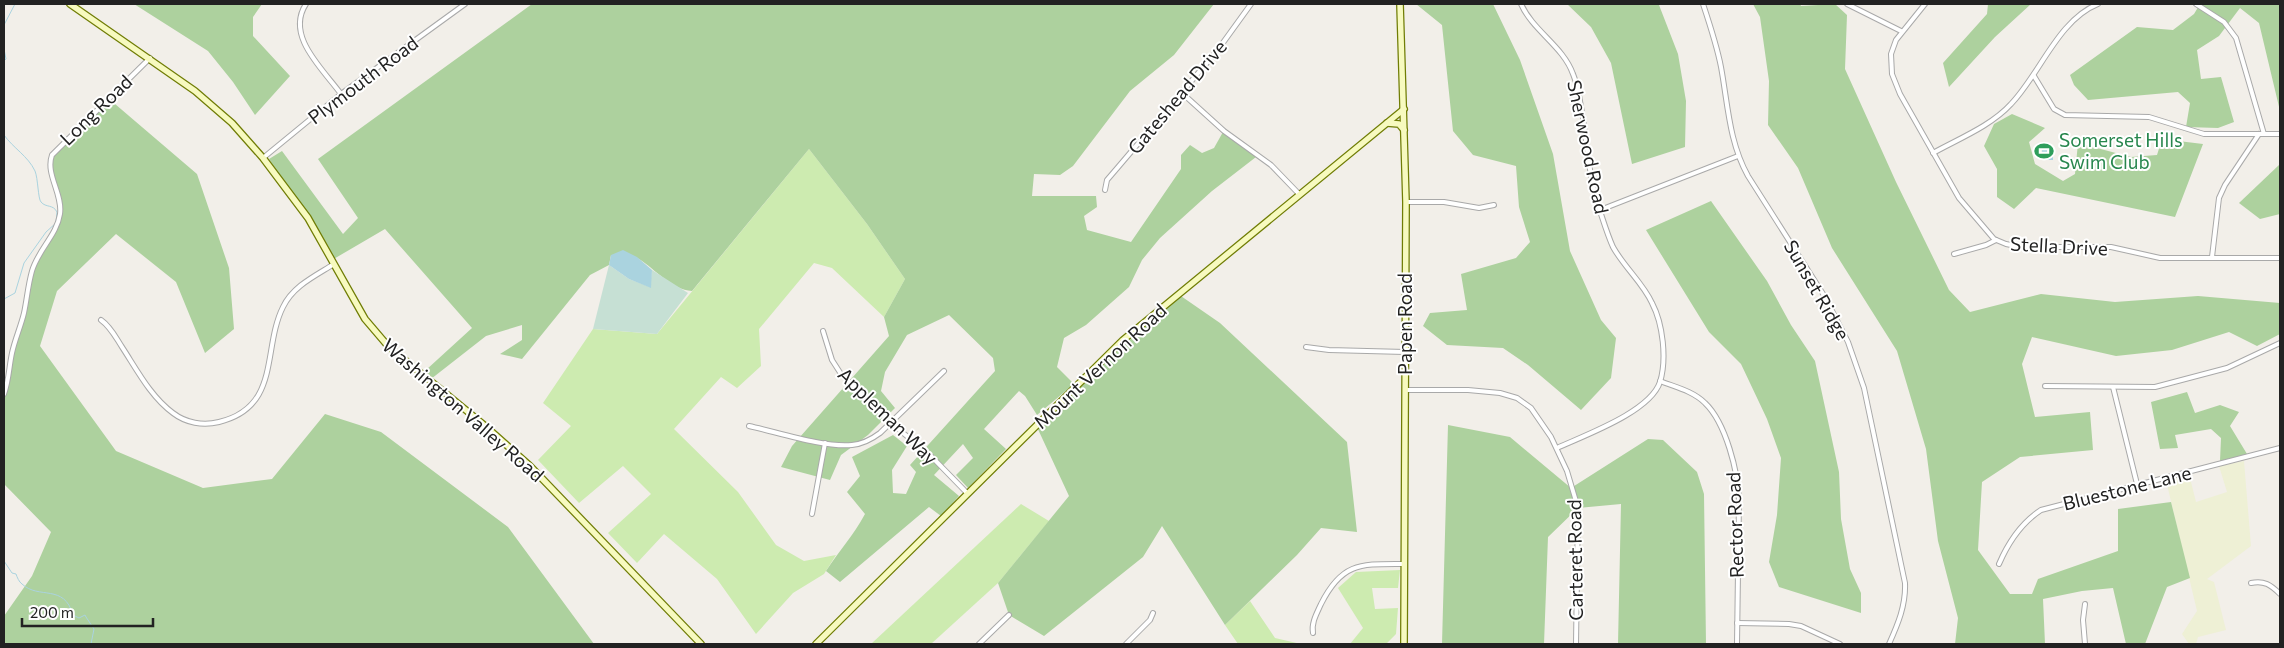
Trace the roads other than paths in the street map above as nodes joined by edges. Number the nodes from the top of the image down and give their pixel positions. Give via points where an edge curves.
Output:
1 (70, 4) edge
2 (306, 4) edge
3 (464, 4) edge
4 (1250, 4) edge
5 (1400, 4) edge
6 (1521, 4) edge
7 (1704, 4) edge
8 (1847, 4) edge
9 (1925, 4) edge
10 (2098, 4) edge
11 (2196, 4) edge
12 (1901, 31) junction
13 (150, 58) junction
14 (2034, 76) junction
15 (1182, 93) junction
16 (342, 94) junction
17 (1404, 109) junction
18 (1387, 123) junction
19 (1404, 131) junction
20 (2262, 134) junction
21 (2280, 134) edge
22 (1933, 153) junction
23 (1738, 156) junction
24 (263, 158) junction
25 (1105, 190) dead end
26 (1299, 194) junction
27 (1406, 202) junction
28 (1494, 205) dead end
29 (1600, 210) junction
30 (1996, 240) junction
31 (1954, 254) dead end
32 (2212, 257) junction
33 (2280, 258) edge
34 (334, 264) junction
35 (102, 320) dead end
36 (823, 331) dead end
37 (2280, 342) edge
38 (1306, 347) dead end
39 (1405, 352) junction
40 (944, 371) dead end
41 (1660, 382) junction
42 (2045, 386) dead end
43 (2113, 387) junction
44 (1405, 390) junction
45 (4, 394) edge
46 (891, 423) junction
47 (749, 426) dead end
48 (825, 443) junction
49 (1557, 448) junction
50 (2280, 448) edge
51 (2137, 484) junction
52 (967, 493) junction
53 (812, 514) dead end
54 (1403, 564) junction
55 (1999, 564) dead end
56 (2251, 583) dead end
57 (2280, 594) edge
58 (2085, 604) dead end
59 (1153, 613) dead end
60 (1009, 614) dead end
61 (1737, 623) junction
62 (1313, 633) dead end
63 (701, 644) edge
64 (816, 644) edge
65 (979, 644) edge
66 (1126, 644) edge
67 (1404, 644) edge
68 (1576, 644) edge
69 (1737, 644) edge
70 (1840, 644) edge
71 (1889, 644) edge
72 (2085, 644) edge

1 - 13 street, Washington Valley Road
2 - 16 street via 300,16 300,35
3 - 16 street, Plymouth Road
4 - 15 street, Gateshead Drive
5 - 17 street, Papen Road
6 - 29 street, Sherwood Road via 1574,75
7 - 23 street, Sunset Ridge via 1719,57 1730,132
8 - 12 street
9 - 12 street, Stella Drive
10 - 14 street via 2071,22
11 - 20 street via 2224,22 2236,38
12 - 22 street, Stella Drive via 1891,54 1892,74
13 - 24 street, Washington Valley Road via 207,101
13 - 45 street, Long Road via 52,155 51,169 60,197 60,219 36,258
14 - 20 street via 2054,108 2065,115 2149,117 2204,134
14 - 22 street via 2001,114
15 - 25 street, Gateshead Drive via 1107,180
15 - 26 street via 1224,131 1271,166
16 - 24 street, Plymouth Road
17 - 18 street, Mount Vernon Road
17 - 19 street, Papen Road
18 - 19 street via 1399,124
18 - 26 street, Mount Vernon Road
19 - 27 street, Papen Road
20 - 21 street
20 - 32 street via 2225,185 2220,198
22 - 30 street, Stella Drive via 1960,199
23 - 29 street
23 - 71 street, Sunset Ridge via 1832,310 1861,376 1905,583 1904,602
24 - 34 street, Washington Valley Road via 307,218
26 - 52 street, Mount Vernon Road via 1123,340
27 - 28 street via 1444,202 1479,208
27 - 39 street, Papen Road
29 - 41 street, Sherwood Road via 1614,247 1655,310 1662,344
30 - 31 street
30 - 32 street, Stella Drive via 2021,246 2111,247 2160,258
32 - 33 street, Stella Drive
34 - 35 street via 304,283 287,300 279,316 263,389 243,412 220,422 196,423 171,412 154,395
34 - 63 street, Washington Valley Road via 366,319 388,346 530,466
36 - 46 street, Appleman Way via 836,366
37 - 43 street via 2217,371 2155,387
38 - 39 street
39 - 44 street, Papen Road
40 - 46 street
41 - 49 street via 1640,407
41 - 61 street, Rector Road via 1705,403 1718,423 1732,459 1738,493
42 - 43 street
43 - 51 street
44 - 49 street, Carteret Road via 1500,392 1517,398 1536,415
44 - 54 street, Papen Road
46 - 48 street via 874,437 854,445
46 - 52 street, Appleman Way via 931,456
47 - 48 street
48 - 53 street
49 - 68 street, Carteret Road via 1578,508
50 - 51 street, Bluestone Lane
51 - 55 street, Bluestone Lane via 2040,510 2014,536
52 - 64 street, Mount Vernon Road
54 - 62 street via 1363,564 1344,572 1325,597 1314,620
54 - 67 street, Papen Road
56 - 57 street via 2264,582
58 - 72 street
59 - 66 street
60 - 65 street
61 - 69 street, Rector Road
61 - 70 street via 1800,626

